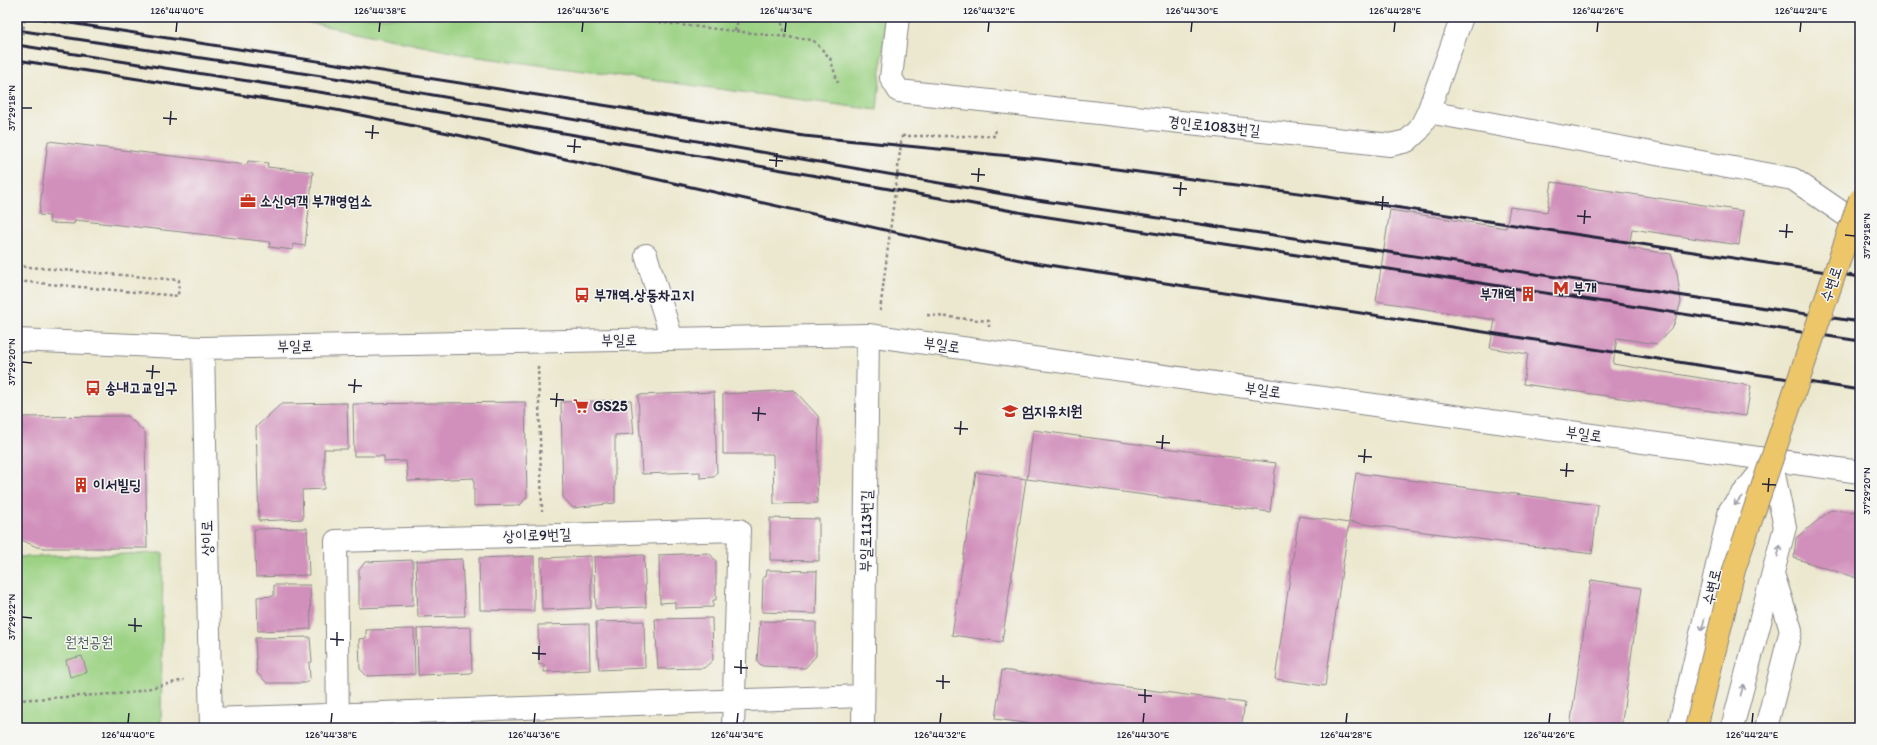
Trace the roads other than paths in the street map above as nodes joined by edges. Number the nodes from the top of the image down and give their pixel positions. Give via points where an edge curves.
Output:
1 (898, 17) edge
2 (1462, 17) edge
3 (1428, 112) junction
4 (1856, 213) edge
5 (646, 255) dead end
6 (868, 335) junction
7 (672, 339) junction
8 (17, 340) edge
9 (203, 348) junction
10 (1771, 460) junction
11 (1860, 472) edge
12 (1773, 574) junction
13 (864, 696) junction
14 (733, 701) junction
15 (338, 721) edge
16 (211, 724) edge
17 (733, 728) edge
18 (863, 728) edge
19 (1679, 728) edge
20 (1696, 728) edge
21 (1732, 728) edge
22 (1766, 728) edge

1 - 3 street, 경인로1083번길 via 891,78 898,91 1390,145 1406,141 1419,130
2 - 3 street, 경인로1083번길
3 - 4 street via 1793,179
4 - 20 main road, 수변로, bridge via 1734,570
5 - 7 street
6 - 7 street, 부일로
6 - 10 street, 부일로
6 - 13 street, 부일로113번길
7 - 9 street, 부일로
8 - 9 street, 부일로
9 - 16 street, 상이로
10 - 11 street, 부일로
12 -> 10 street via 1785,527
10 -> 19 street, 수변로 via 1730,510
21 -> 12 street
12 - 22 street via 1791,630
13 - 14 street
13 - 18 street, 부일로113번길
14 - 15 street
14 - 15 street, 상이로9번길 via 739,530 336,541
14 - 17 street, 상이로9번길
15 - 16 street

